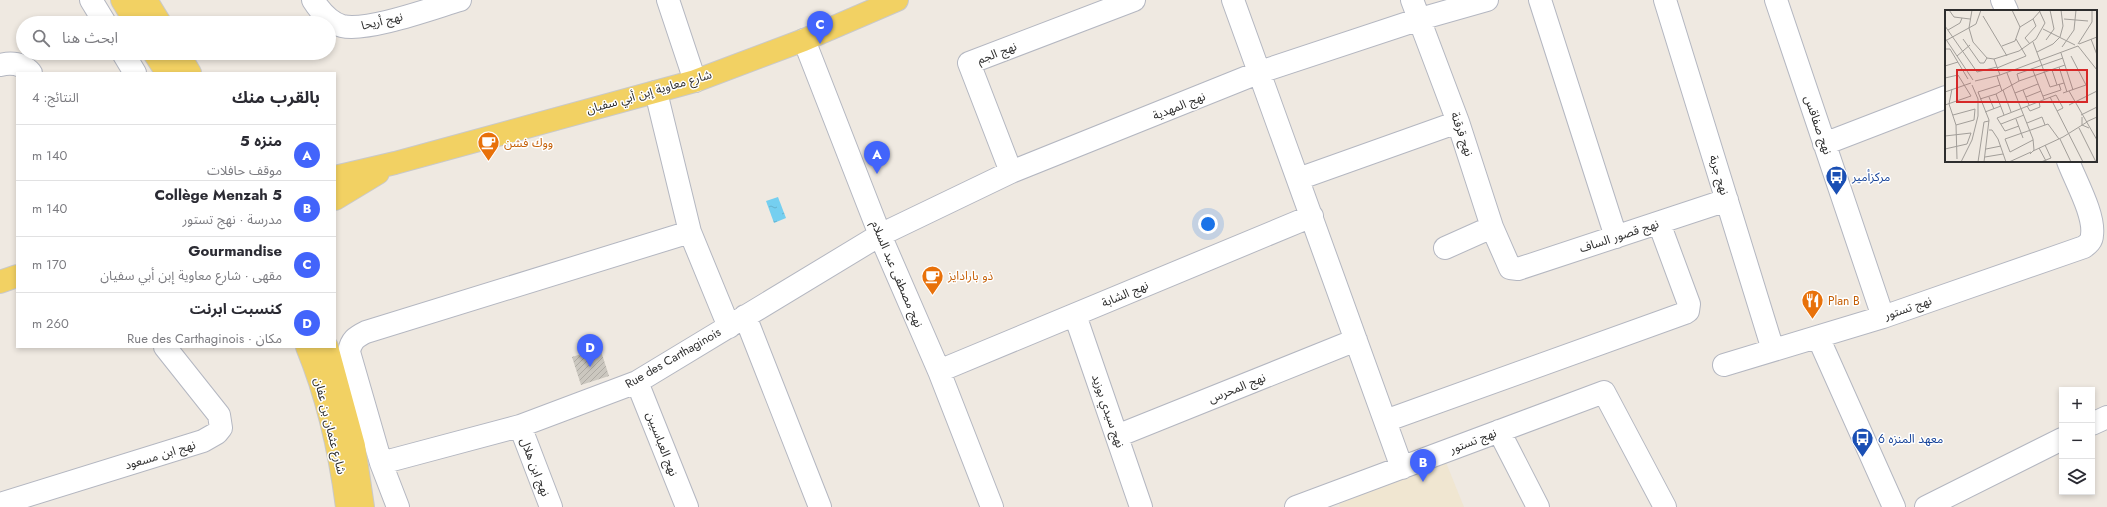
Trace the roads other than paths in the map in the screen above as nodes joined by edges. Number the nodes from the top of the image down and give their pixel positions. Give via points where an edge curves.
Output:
1 (92, 0) edge
2 (122, 0) edge
3 (146, 0) edge
4 (313, 0) edge
5 (460, 0) edge
6 (668, 0) edge
7 (897, 0) edge
8 (1134, 0) edge
9 (1233, 0) edge
10 (1488, 0) edge
11 (1540, 0) edge
12 (1665, 0) edge
13 (1776, 0) edge
14 (2002, 0) edge
15 (1416, 10) edge
16 (2007, 10) edge
17 (101, 16) edge
18 (132, 16) edge
19 (156, 16) edge
20 (327, 16) edge
21 (336, 23) edge
22 (804, 40) junction
23 (127, 60) edge
24 (158, 60) edge
25 (182, 60) edge
26 (0, 65) edge
27 (30, 72) edge
28 (134, 72) edge
29 (165, 72) edge
30 (189, 72) edge
31 (1260, 72) junction
32 (694, 81) junction
33 (656, 92) junction
34 (1945, 97) edge
35 (1458, 122) junction
36 (1824, 144) junction
37 (2068, 162) edge
38 (395, 163) junction
39 (1011, 172) junction
40 (336, 177) edge
41 (1298, 179) junction
42 (336, 198) edge
43 (1727, 200) junction
44 (1312, 216) junction
45 (1659, 222) junction
46 (1492, 227) junction
47 (690, 232) junction
48 (880, 234) junction
49 (1616, 237) junction
50 (1445, 248) dead end
51 (1510, 268) joint
52 (16, 276) edge
53 (0, 282) edge
54 (1075, 315) junction
55 (1883, 317) junction
56 (737, 321) junction
57 (1818, 337) junction
58 (1356, 340) junction
59 (166, 348) edge
60 (307, 348) edge
61 (327, 348) edge
62 (1773, 350) junction
63 (1724, 365) dead end
64 (939, 372) junction
65 (637, 382) junction
66 (2107, 417) edge
67 (1384, 421) junction
68 (2094, 423) edge
69 (520, 426) junction
70 (1499, 431) junction
71 (1117, 436) junction
72 (2059, 440) edge
73 (381, 463) junction
74 (1402, 468) junction
75 (1327, 502) edge
76 (0, 504) edge
77 (347, 507) edge
78 (363, 507) edge
79 (398, 507) edge
80 (551, 507) edge
81 (687, 507) edge
82 (820, 507) edge
83 (992, 507) edge
84 (1141, 507) edge
85 (1296, 507) edge
86 (1538, 507) edge
87 (1665, 507) edge
88 (1894, 507) edge
89 (1926, 507) edge

1 - 17 street
2 - 18 main road
3 - 19 main road
4 - 20 street, نهج أريحا
5 - 21 street, نهج أريحا via 384,22 355,27
6 - 32 street
7 - 22 main road, شارع معاوية إبن أبي سفيان
8 - 39 street, نهج الجم via 969,63
9 - 31 street
10 - 15 street, نهج المهدية
11 - 49 street
12 - 43 street, نهج جربة
13 - 36 street, نهج صفاقس
14 - 16 street
15 - 31 street, نهج المهدية
15 - 35 street, نهج قرقنة
22 - 32 main road, شارع معاوية إبن أبي سفيان
22 - 48 street, نهج مصطفى عبد السلام
23 - 28 street
24 - 29 main road
25 - 30 main road
26 - 27 street via 13,63
31 - 39 street, نهج المهدية
31 - 41 street
32 - 33 main road, شارع معاوية إبن أبي سفيان
33 - 38 main road, شارع معاوية إبن أبي سفيان
33 - 47 street
34 - 36 street
35 - 41 street
35 - 46 street, نهج قرقنة
36 - 55 street, نهج صفاقس
37 - 55 street, نهج تستور via 2088,213 2092,229 2089,243
38 - 40 main road, شارع معاوية إبن أبي سفيان
38 - 42 main road, شارع معاوية إبن أبي سفيان
39 - 48 street, نهج المهدية
41 - 44 street
43 - 45 street, نهج قصور الساف
43 - 62 street, نهج جربة
44 - 54 street, نهج الشابة
44 - 58 street
45 - 49 street, نهج قصور الساف
45 - 67 street via 1689,304 1686,313
46 - 50 street
46 - 51 street, نهج قرقنة
47 - 56 street
47 - 73 street via 356,337 349,352
48 - 56 street, Rue des Carthaginois
48 - 64 street, نهج مصطفى عبد السلام
49 - 51 street, نهج قصور الساف via 1518,269
52 - 53 main road
54 - 64 street, نهج الشابة
54 - 71 street, نهج سيدي بوزيد
55 - 57 street, نهج تستور
56 - 65 street, Rue des Carthaginois
56 - 82 street
57 - 62 street, نهج تستور
57 - 88 street
58 - 67 street
58 - 71 street, نهج المحرس
59 - 76 street, نهج ابن مسعود via 219,415 221,428 217,433 203,441
60 - 77 main road, شارع عثمان بن عفان via 317,370 338,449
61 - 78 main road, شارع عثمان بن عفان via 354,446
62 - 63 street, نهج تستور
64 - 83 street, نهج مصطفى عبد السلام
65 - 69 street, Rue des Carthaginois
65 - 81 street, نهج العباسيين
66 - 68 street
67 - 74 street
69 - 73 street, Rue des Carthaginois
69 - 80 street, نهج ابن هلال
70 - 74 street, نهج تستور
70 - 86 street
70 - 87 street, نهج تستور via 1604,392
71 - 84 street, نهج سيدي بوزيد
72 - 89 street
73 - 79 street
74 - 75 street, نهج تستور
75 - 85 street, نهج تستور

